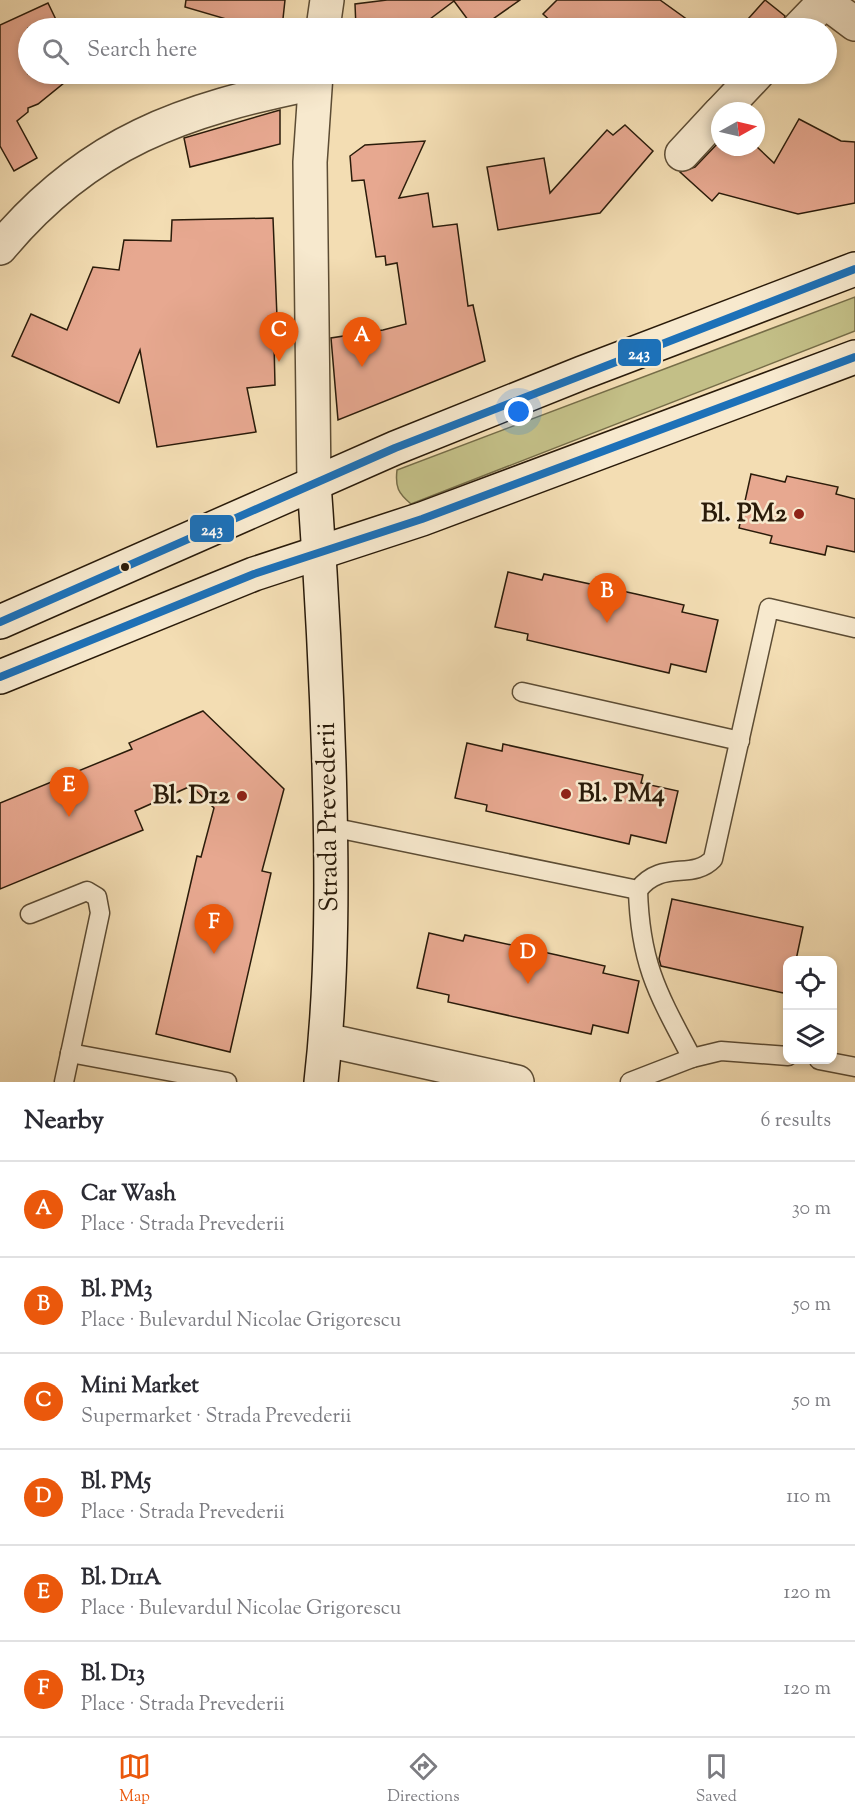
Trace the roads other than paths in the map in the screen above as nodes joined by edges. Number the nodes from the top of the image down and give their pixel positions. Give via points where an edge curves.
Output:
1 (327, 0) edge
2 (838, 7) edge
3 (324, 18) edge
4 (818, 18) edge
5 (294, 84) edge
6 (315, 84) edge
7 (748, 84) edge
8 (730, 102) edge
9 (711, 123) edge
10 (682, 154) dead end
11 (0, 248) edge
12 (855, 269) edge
13 (855, 357) edge
14 (314, 484) junction
15 (319, 551) junction
16 (0, 622) edge
17 (855, 628) edge
18 (0, 677) edge
19 (522, 692) dead end
20 (740, 741) junction
21 (331, 827) junction
22 (638, 890) junction
23 (30, 914) dead end
24 (326, 1040) junction
25 (70, 1053) junction
26 (783, 1056) edge
27 (692, 1058) junction
28 (837, 1063) edge
29 (855, 1067) edge
30 (63, 1082) edge
31 (226, 1082) edge
32 (321, 1082) edge
33 (517, 1082) edge
34 (630, 1082) edge

1 - 3 main road
2 - 4 main road
5 - 11 main road via 176,119 126,141 86,167
6 - 14 main road via 310,174
7 - 8 main road
9 - 10 main road
12 - 14 main road via 560,382
13 - 15 main road via 422,519
14 - 15 main road, Strada Prevederii
14 - 16 main road
15 - 18 main road
15 - 21 main road, Strada Prevederii
17 - 20 lane via 769,608
19 - 20 lane
20 - 22 lane via 713,859 697,868 661,872 646,879
21 - 22 lane
21 - 24 main road, Strada Prevederii
22 - 27 lane via 639,928 654,986
23 - 25 lane via 87,891 97,897 100,913
24 - 32 main road, Strada Prevederii
24 - 33 main road
25 - 30 lane
25 - 31 lane
26 - 27 lane via 721,1051
27 - 34 lane
28 - 29 lane

